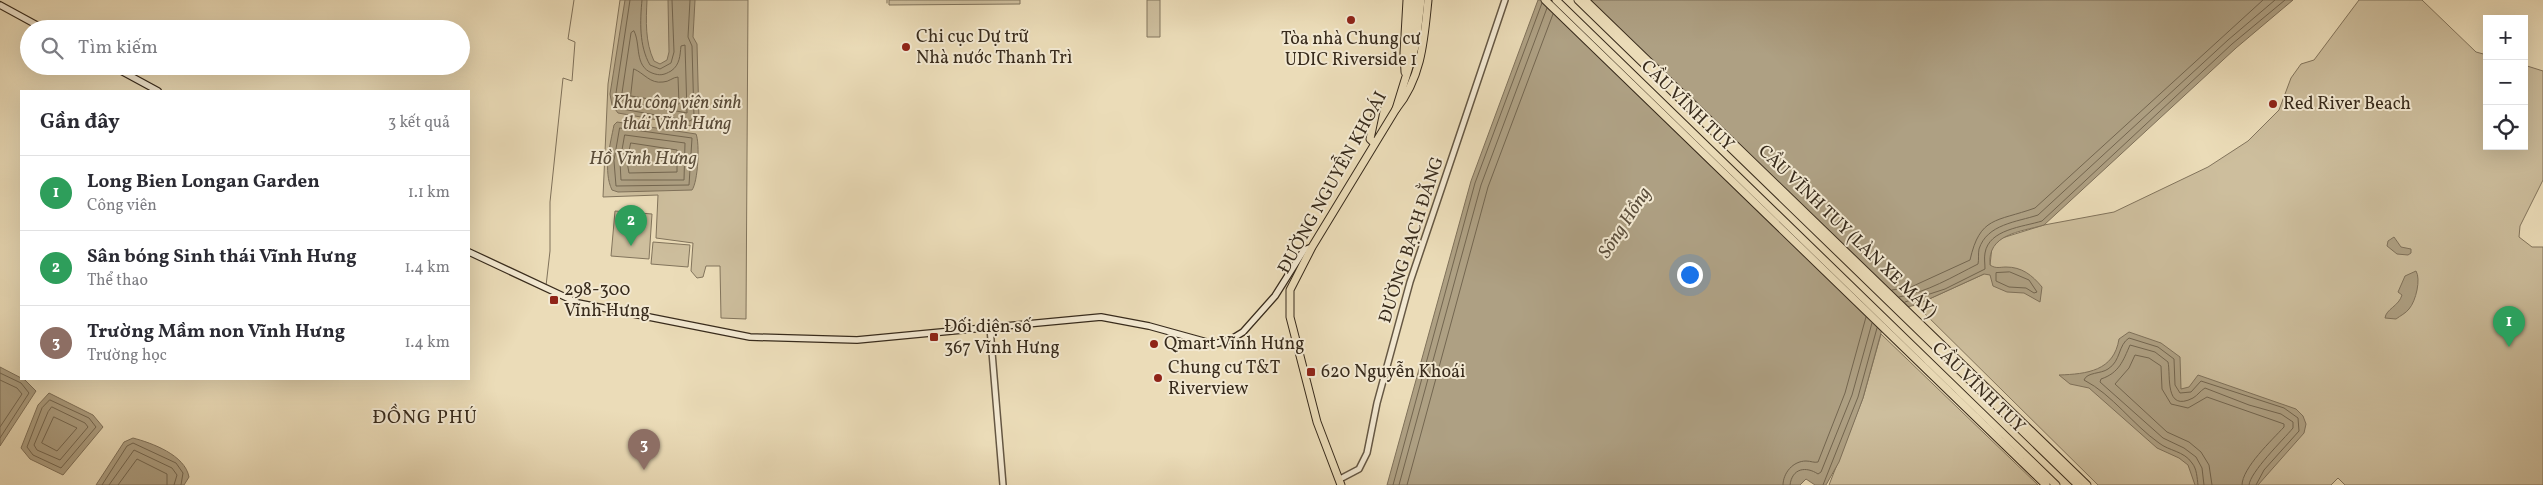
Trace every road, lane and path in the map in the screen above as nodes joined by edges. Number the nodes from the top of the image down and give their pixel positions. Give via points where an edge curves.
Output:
1 (1407, 0) edge
2 (1414, 0) edge
3 (1421, 0) edge
4 (1428, 0) edge
5 (1505, 0) edge
6 (1545, 0) edge
7 (1556, 0) edge
8 (1578, 0) edge
9 (1586, 0) edge
10 (0, 5) edge
11 (28, 20) edge
12 (1408, 68) junction
13 (129, 75) edge
14 (1406, 76) junction
15 (156, 90) edge
16 (1377, 106) dead end
17 (1396, 109) junction
18 (1374, 143) junction
19 (1312, 246) junction
20 (470, 252) edge
21 (990, 328) junction
22 (1340, 482) edge
23 (1003, 485) edge
24 (2046, 485) edge
25 (2056, 485) edge
26 (2078, 485) edge
27 (2087, 485) edge

1 - 14 main road
2 - 12 main road, ĐƯỜNG NGUYỄN KHOÁI
3 - 12 main road, ĐƯỜNG NGUYỄN KHOÁI via 1416,44
4 - 17 main road via 1422,53 1412,85
5 - 22 street, ĐƯỜNG BẠCH ĐẰNG via 1410,282 1367,453 1359,469
6 - 24 main road
7 - 25 main road, CẦU VĨNH TUY
8 - 26 main road, CẦU VĨNH TUY
9 - 27 main road, CẦU VĨNH TUY (LÀN XE MÁY)
10 - 11 main road
12 - 14 main road, ĐƯỜNG NGUYỄN KHOÁI
13 - 15 main road
14 - 17 main road, ĐƯỜNG NGUYỄN KHOÁI
16 - 18 main road via 1370,138
17 - 18 main road, ĐƯỜNG NGUYỄN KHOÁI
18 - 19 main road, ĐƯỜNG NGUYỄN KHOÁI
19 - 21 main road via 1304,250 1275,296 1242,332 1230,340 1214,344 1101,317
19 - 22 main road, ĐƯỜNG NGUYỄN KHOÁI via 1290,290 1290,317 1317,422
20 - 21 main road via 578,303 750,337 857,340
21 - 23 street

